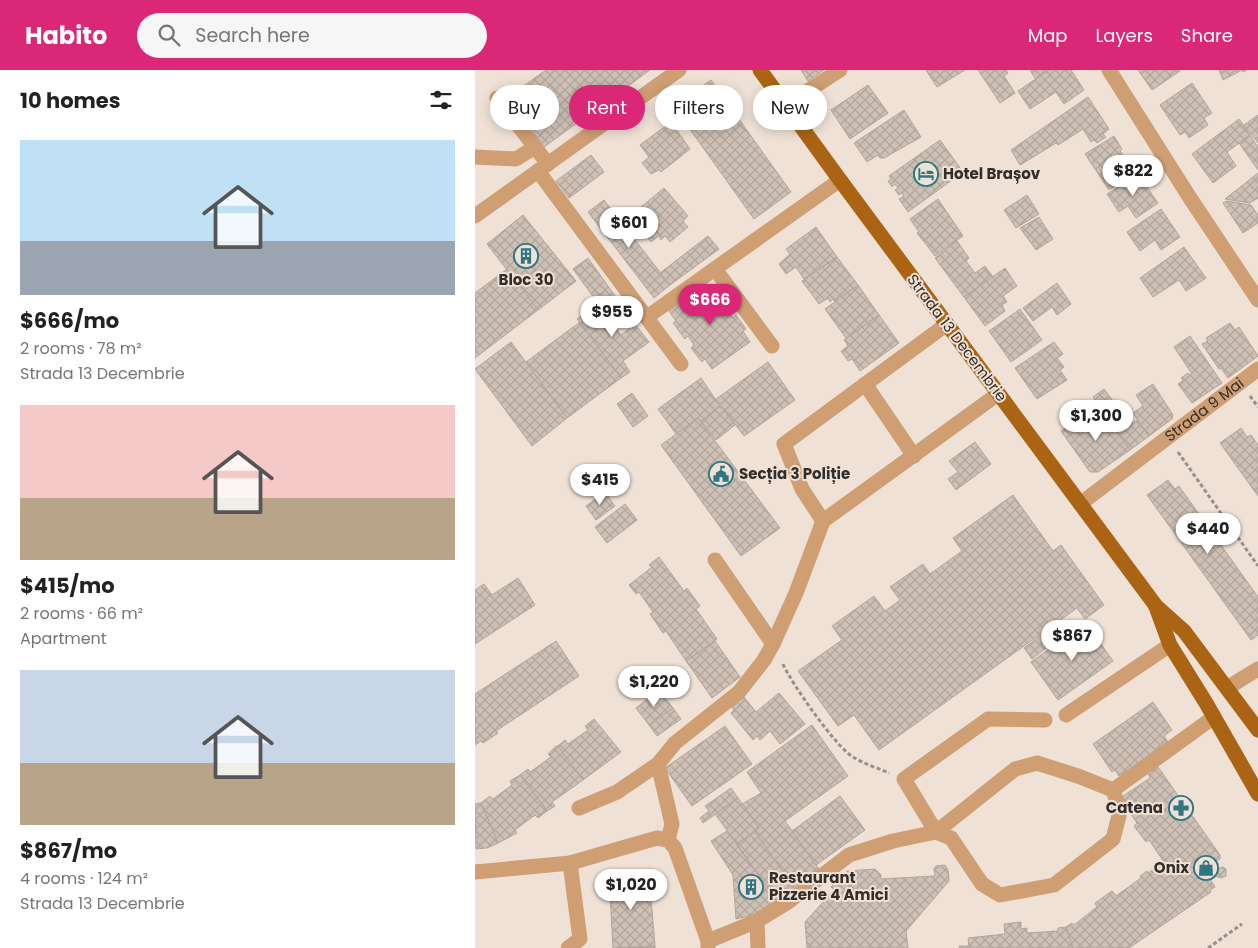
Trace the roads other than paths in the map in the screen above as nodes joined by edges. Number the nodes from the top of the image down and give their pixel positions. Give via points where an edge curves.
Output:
1 (679, 70) edge
2 (760, 70) edge
3 (840, 70) edge
4 (1109, 70) edge
5 (771, 85) edge
6 (817, 85) edge
7 (522, 130) edge
8 (804, 130) edge
9 (535, 147) junction
10 (475, 157) edge
11 (543, 168) junction
12 (839, 180) junction
13 (475, 216) edge
14 (715, 269) junction
15 (1258, 300) edge
16 (647, 317) junction
17 (947, 324) junction
18 (772, 346) dead end
19 (681, 364) dead end
20 (1258, 369) edge
21 (865, 384) junction
22 (998, 394) junction
23 (914, 456) junction
24 (1080, 504) junction
25 (823, 521) junction
26 (715, 560) dead end
27 (1156, 606) junction
28 (773, 644) junction
29 (1170, 645) junction
30 (1258, 669) edge
31 (1227, 688) junction
32 (1066, 715) dead end
33 (1214, 717) junction
34 (1045, 720) dead end
35 (1258, 730) edge
36 (658, 764) junction
37 (1113, 790) junction
38 (1258, 794) edge
39 (579, 808) dead end
40 (936, 832) junction
41 (668, 840) junction
42 (570, 863) junction
43 (475, 872) edge
44 (757, 921) junction
45 (708, 945) edge
46 (568, 948) edge
47 (758, 948) edge

1 - 11 street
2 - 5 main road, Strada 13 Decembrie
3 - 6 street
4 - 15 street
7 - 9 street
8 - 12 main road, Strada 13 Decembrie
9 - 10 street via 516,159
9 - 11 street
11 - 13 street
11 - 16 street
12 - 14 street
12 - 17 main road, Strada 13 Decembrie
14 - 16 street
14 - 18 street
16 - 19 street
17 - 21 street
17 - 22 main road, Strada 13 Decembrie
20 - 24 street, Strada 9 Mai
21 - 23 street
21 - 25 street via 784,444 802,489
22 - 23 street
22 - 24 main road, Strada 13 Decembrie
23 - 25 street
24 - 27 main road, Strada 13 Decembrie
25 - 28 street
26 - 28 street
27 - 29 main road, Strada 13 Decembrie
27 - 31 main road, Strada 13 Decembrie via 1183,631
28 - 36 street via 739,692 675,743
29 - 32 street
29 - 33 main road, Strada 13 Decembrie
30 - 31 street
31 - 35 main road, Strada 13 Decembrie
33 - 37 street
33 - 38 main road, Strada 13 Decembrie
34 - 40 street via 988,719 903,779
36 - 39 street via 617,792
36 - 41 street via 672,824
37 - 40 street via 1037,763 1015,770
37 - 40 street via 1120,812 1113,839 1054,885 1000,895 982,884 951,838
40 - 44 street via 849,854 788,902
41 - 42 street via 657,838
41 - 45 street via 675,848
42 - 43 street
42 - 46 street via 580,939
44 - 45 street
44 - 47 street

